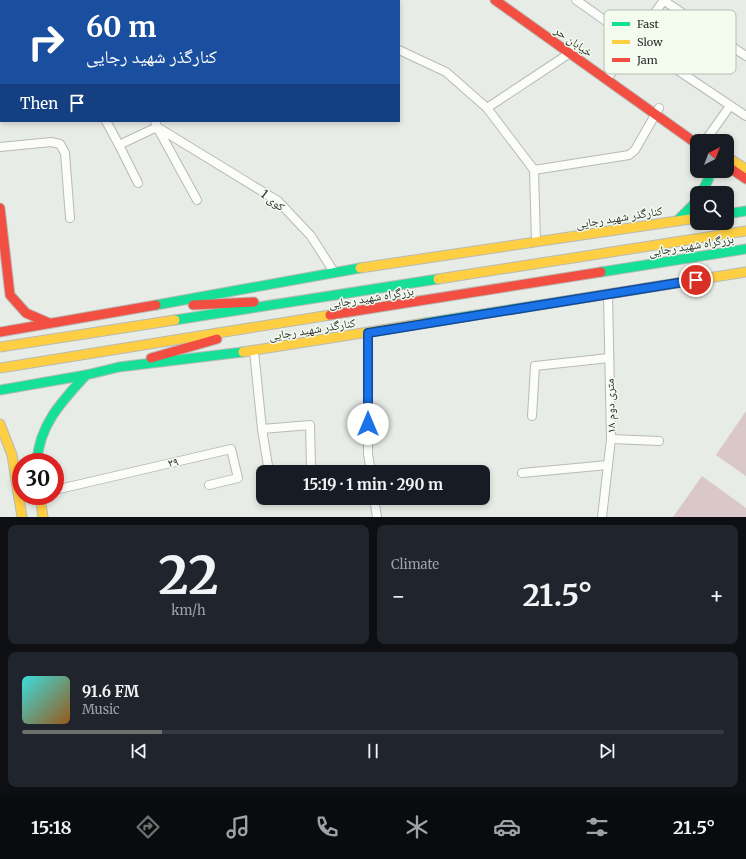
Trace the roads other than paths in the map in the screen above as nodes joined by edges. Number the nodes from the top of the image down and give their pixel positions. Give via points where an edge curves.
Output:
1 (0, 0) edge
2 (13, 0) edge
3 (495, 0) edge
4 (507, 0) edge
5 (576, 0) edge
6 (664, 0) edge
7 (657, 10) edge
8 (679, 10) edge
9 (604, 20) edge
10 (736, 49) edge
11 (400, 50) edge
12 (572, 50) junction
13 (746, 56) edge
14 (604, 72) edge
15 (606, 74) edge
16 (683, 74) edge
17 (609, 76) joint
18 (730, 106) junction
19 (487, 108) junction
20 (657, 111) junction
21 (746, 116) edge
22 (107, 122) edge
23 (156, 124) edge
24 (694, 134) edge
25 (710, 134) edge
26 (690, 138) edge
27 (119, 145) junction
28 (0, 147) edge
29 (734, 161) edge
30 (746, 169) edge
31 (534, 170) junction
32 (734, 171) edge
33 (746, 179) edge
34 (138, 183) dead end
35 (197, 200) dead end
36 (0, 208) edge
37 (690, 208) edge
38 (746, 211) edge
39 (734, 213) edge
40 (734, 216) edge
41 (70, 218) dead end
42 (690, 219) edge
43 (678, 220) junction
44 (746, 221) edge
45 (746, 231) edge
46 (536, 242) junction
47 (746, 248) edge
48 (744, 270) edge
49 (334, 272) junction
50 (608, 295) junction
51 (306, 300) junction
52 (153, 306) junction
53 (51, 324) junction
54 (248, 329) junction
55 (0, 332) edge
56 (368, 333) junction
57 (0, 347) edge
58 (254, 351) junction
59 (609, 358) junction
60 (0, 368) edge
61 (119, 368) junction
62 (86, 376) junction
63 (0, 390) edge
64 (532, 416) dead end
65 (0, 424) edge
66 (262, 430) junction
67 (612, 439) junction
68 (659, 441) dead end
69 (38, 453) edge
70 (268, 465) edge
71 (311, 465) edge
72 (370, 465) edge
73 (608, 465) junction
74 (522, 473) dead end
75 (209, 485) dead end
76 (64, 488) edge
77 (41, 505) edge
78 (375, 505) edge
79 (22, 517) edge
80 (43, 517) edge
81 (377, 517) edge
82 (602, 517) edge

1 - 2 street
3 - 12 main road, خیابان حر
4 - 12 main road, خیابان حر
5 - 9 street
6 - 7 street
6 - 8 street
10 - 13 street
11 - 19 street via 446,72
12 - 14 main road, خیابان حر
12 - 19 street
15 - 17 main road, خیابان حر
16 - 18 street
17 - 20 main road, خیابان حر
18 - 21 street
18 - 25 street
19 - 31 street
20 - 24 main road, خیابان حر
20 - 26 main road, خیابان حر
20 - 31 street via 635,150 628,155
22 - 27 street
23 - 27 street
23 - 35 street
23 - 49 street, کوی 1 via 193,150 278,201 310,236
27 - 34 street
28 - 41 street via 51,142 60,144 65,153
29 - 30 main road
31 - 46 street
32 - 33 main road
36 - 53 main road via 10,295 17,308 29,316
37 - 43 main road
38 - 39 main road
40 - 44 main road
42 - 43 main road, کنارگذر شهید رجایی
43 - 46 main road, کنارگذر شهید رجایی
45 - 51 main road, بزرگراه شهید رجایی
46 - 49 main road, کنارگذر شهید رجایی
47 - 54 main road, بزرگراه شهید رجایی
48 - 50 main road, کنارگذر شهید رجایی
49 - 52 main road, کنارگذر شهید رجایی
50 - 56 main road, کنارگذر شهید رجایی
50 - 59 street, ۱۸ متری دوم
51 - 52 main road
51 - 57 main road, بزرگراه شهید رجایی
52 - 53 main road, کنارگذر شهید رجایی
53 - 55 main road, کنارگذر شهید رجایی
54 - 60 main road, بزرگراه شهید رجایی
54 - 61 main road
56 - 58 main road, کنارگذر شهید رجایی
56 - 72 street
58 - 61 main road, کنارگذر شهید رجایی
58 - 66 street
59 - 64 street via 535,366
59 - 67 street, ۱۸ متری دوم
61 - 62 main road, کنارگذر شهید رجایی
62 - 63 main road, کنارگذر شهید رجایی
62 - 69 main road via 56,408 43,430
65 - 79 main road via 9,448
66 - 70 street
66 - 71 street via 310,425
67 - 68 street
67 - 73 street, ۱۸ متری دوم
73 - 74 street
73 - 82 street, ۱۸ متری دوم
75 - 76 street, ۲۹ via 238,478 231,448
77 - 80 main road
78 - 81 street

